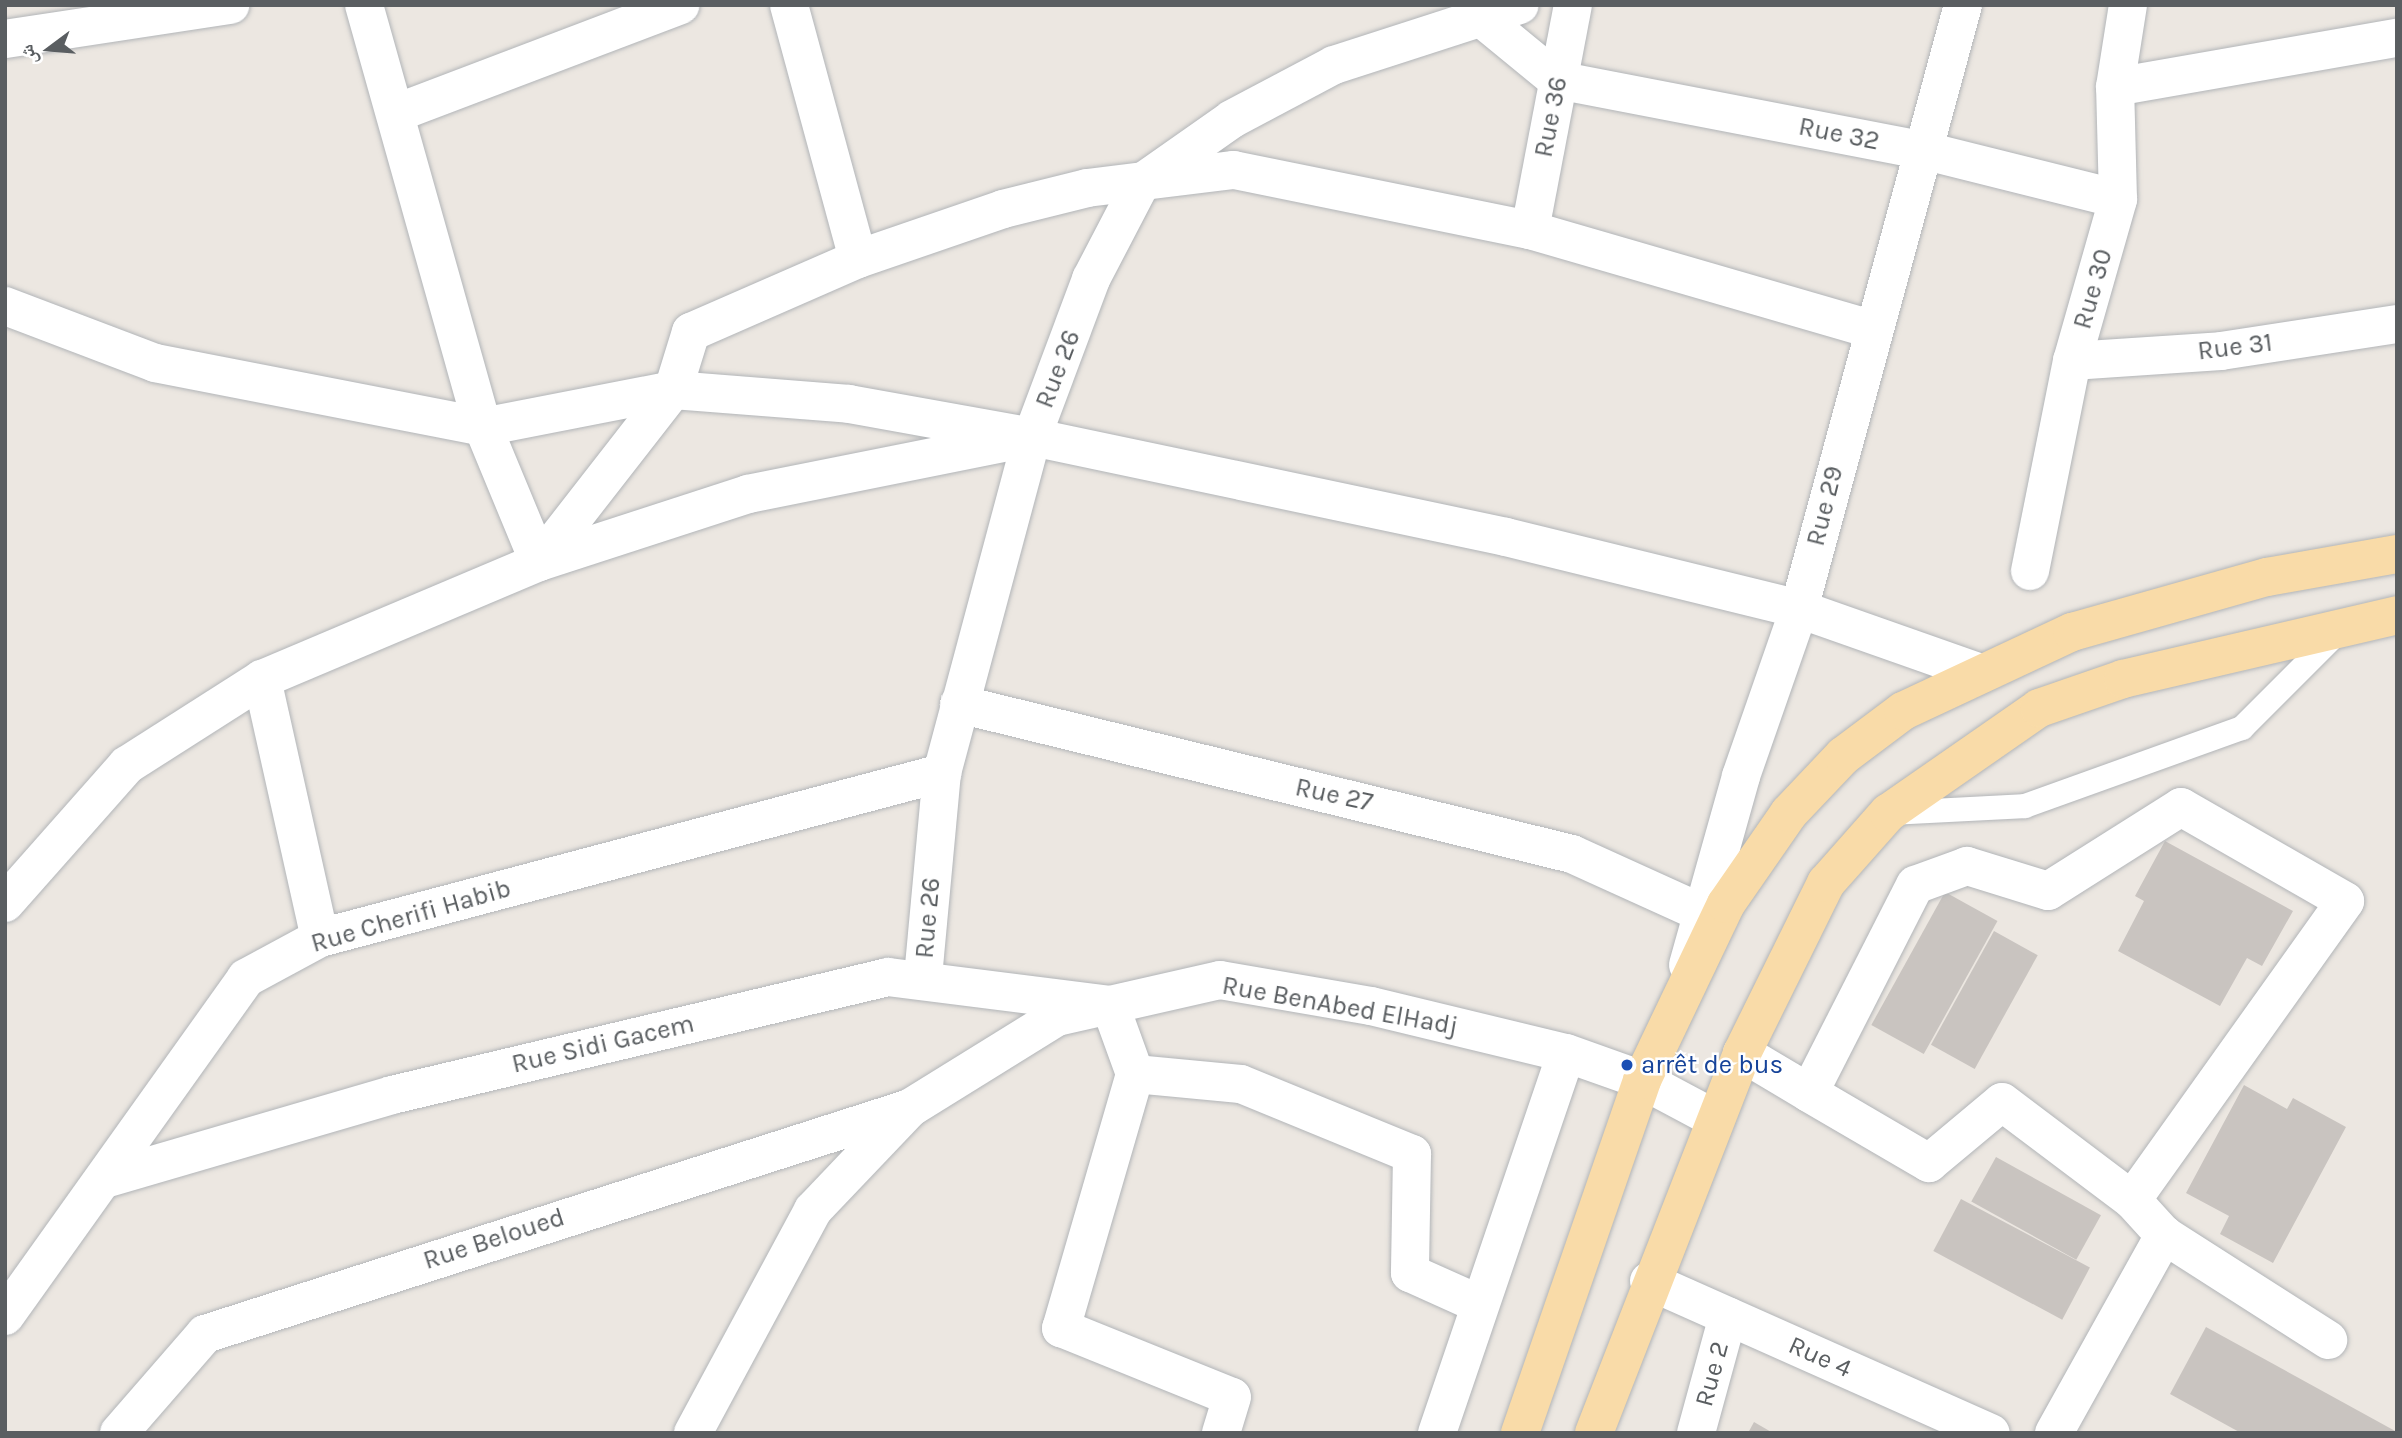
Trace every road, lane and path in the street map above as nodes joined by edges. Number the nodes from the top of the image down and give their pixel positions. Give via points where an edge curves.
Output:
1 (230, 5) edge
2 (364, 5) edge
3 (680, 5) edge
4 (789, 5) edge
5 (1520, 5) edge
6 (1573, 5) edge
7 (1964, 5) edge
8 (2128, 5) edge
9 (1479, 11) edge
10 (2397, 38) edge
11 (5, 39) edge
12 (1558, 80) junction
13 (2115, 88) junction
14 (399, 112) junction
15 (1922, 150) junction
16 (1141, 183) junction
17 (2118, 199) junction
18 (1530, 230) junction
19 (858, 259) junction
20 (5, 306) edge
21 (2397, 324) edge
22 (1870, 329) junction
23 (2073, 361) junction
24 (673, 390) junction
25 (483, 427) junction
26 (1032, 437) junction
27 (2397, 554) edge
28 (539, 562) junction
29 (2030, 571) dead end
30 (1799, 609) junction
31 (2397, 615) edge
32 (2347, 624) junction
33 (1978, 671) junction
34 (262, 679) junction
35 (959, 704) junction
36 (942, 773) junction
37 (1888, 813) junction
38 (5, 903) edge
39 (1700, 912) junction
40 (320, 938) junction
41 (923, 977) junction
42 (1110, 1005) junction
43 (1679, 1005) junction
44 (1566, 1053) junction
45 (1742, 1053) junction
46 (1135, 1074) junction
47 (1642, 1080) junction
48 (1809, 1093) junction
49 (910, 1108) junction
50 (1715, 1119) junction
51 (105, 1180) junction
52 (2132, 1200) junction
53 (2164, 1236) junction
54 (1649, 1281) junction
55 (1479, 1304) junction
56 (1728, 1315) junction
57 (5, 1316) edge
58 (2328, 1340) dead end
59 (119, 1433) edge
60 (693, 1433) edge
61 (1221, 1433) edge
62 (1437, 1433) edge
63 (1520, 1433) edge
64 (1594, 1433) edge
65 (1696, 1433) edge
66 (1991, 1433) edge
67 (2054, 1433) edge

1 - 11 street
2 - 14 street
3 - 14 street
4 - 19 street
5 - 9 street, Rue 26
6 - 12 street, Rue 36
7 - 15 street, Rue 29
8 - 13 street, Rue 30
9 - 12 street
9 - 16 street, Rue 26 via 1334,65 1233,118
10 - 13 street
12 - 15 street, Rue 32
12 - 18 street, Rue 36
13 - 17 street, Rue 30
14 - 25 street
15 - 17 street, Rue 32
15 - 22 street, Rue 29
16 - 18 street via 1234,170
16 - 19 street via 1003,209
16 - 26 street, Rue 26 via 1091,279
17 - 23 street, Rue 30
18 - 22 street
19 - 24 street via 691,332
20 - 25 street via 155,363
21 - 23 street, Rue 31 via 2221,351
22 - 30 street, Rue 29
23 - 29 street, Rue 30
24 - 25 street
24 - 26 street via 849,404
24 - 28 street
25 - 28 street
26 - 28 street via 748,494
26 - 30 street via 1506,537
26 - 35 street, Rue 26
27 - 33 main road via 2267,577 2073,632
28 - 34 street
30 - 33 street
30 - 39 street, Rue 29
31 - 32 main road
32 - 37 main road via 2123,679 2039,708
32 - 37 lane via 2242,728 2025,806
33 - 43 main road via 1903,711 1843,756 1789,813 1726,904
34 - 38 street via 127,765
34 - 40 street
35 - 36 street, Rue 26
35 - 39 street, Rue 27 via 1546,847
36 - 40 street, Rue Cherifi Habib
36 - 41 street, Rue 26
37 - 45 main road via 1826,883
39 - 43 street, Rue 29
40 - 51 street, Rue Cherifi Habib via 246,978
41 - 42 street, Rue Sidi Gacem
41 - 51 street, Rue Sidi Gacem via 888,977 392,1095
42 - 44 street, Rue BenAbed ElHadj via 1220,980 1371,1006
42 - 46 street
42 - 49 street, Rue BenAbed ElHadj via 1057,1017
43 - 47 main road
44 - 47 street, Rue BenAbed ElHadj
44 - 55 street
45 - 48 street
45 - 50 main road
46 - 55 street via 1241,1084 1412,1154 1410,1273
46 - 61 street via 1061,1328 1233,1397
47 - 50 street, Rue BenAbed ElHadj
47 - 63 main road
48 - 52 street via 1929,1163 2002,1102
48 - 52 street via 1915,885 1967,866 2048,891 2181,807 2345,901
49 - 59 street, Rue Beloued via 205,1334
49 - 60 street, Rue BenAbed ElHadj via 813,1210
50 - 54 main road
51 - 57 street, Rue Cherifi Habib
52 - 53 street
53 - 58 street
53 - 67 street
54 - 56 street, Rue 4
54 - 64 main road
55 - 62 street
56 - 65 street, Rue 2
56 - 66 street, Rue 4

